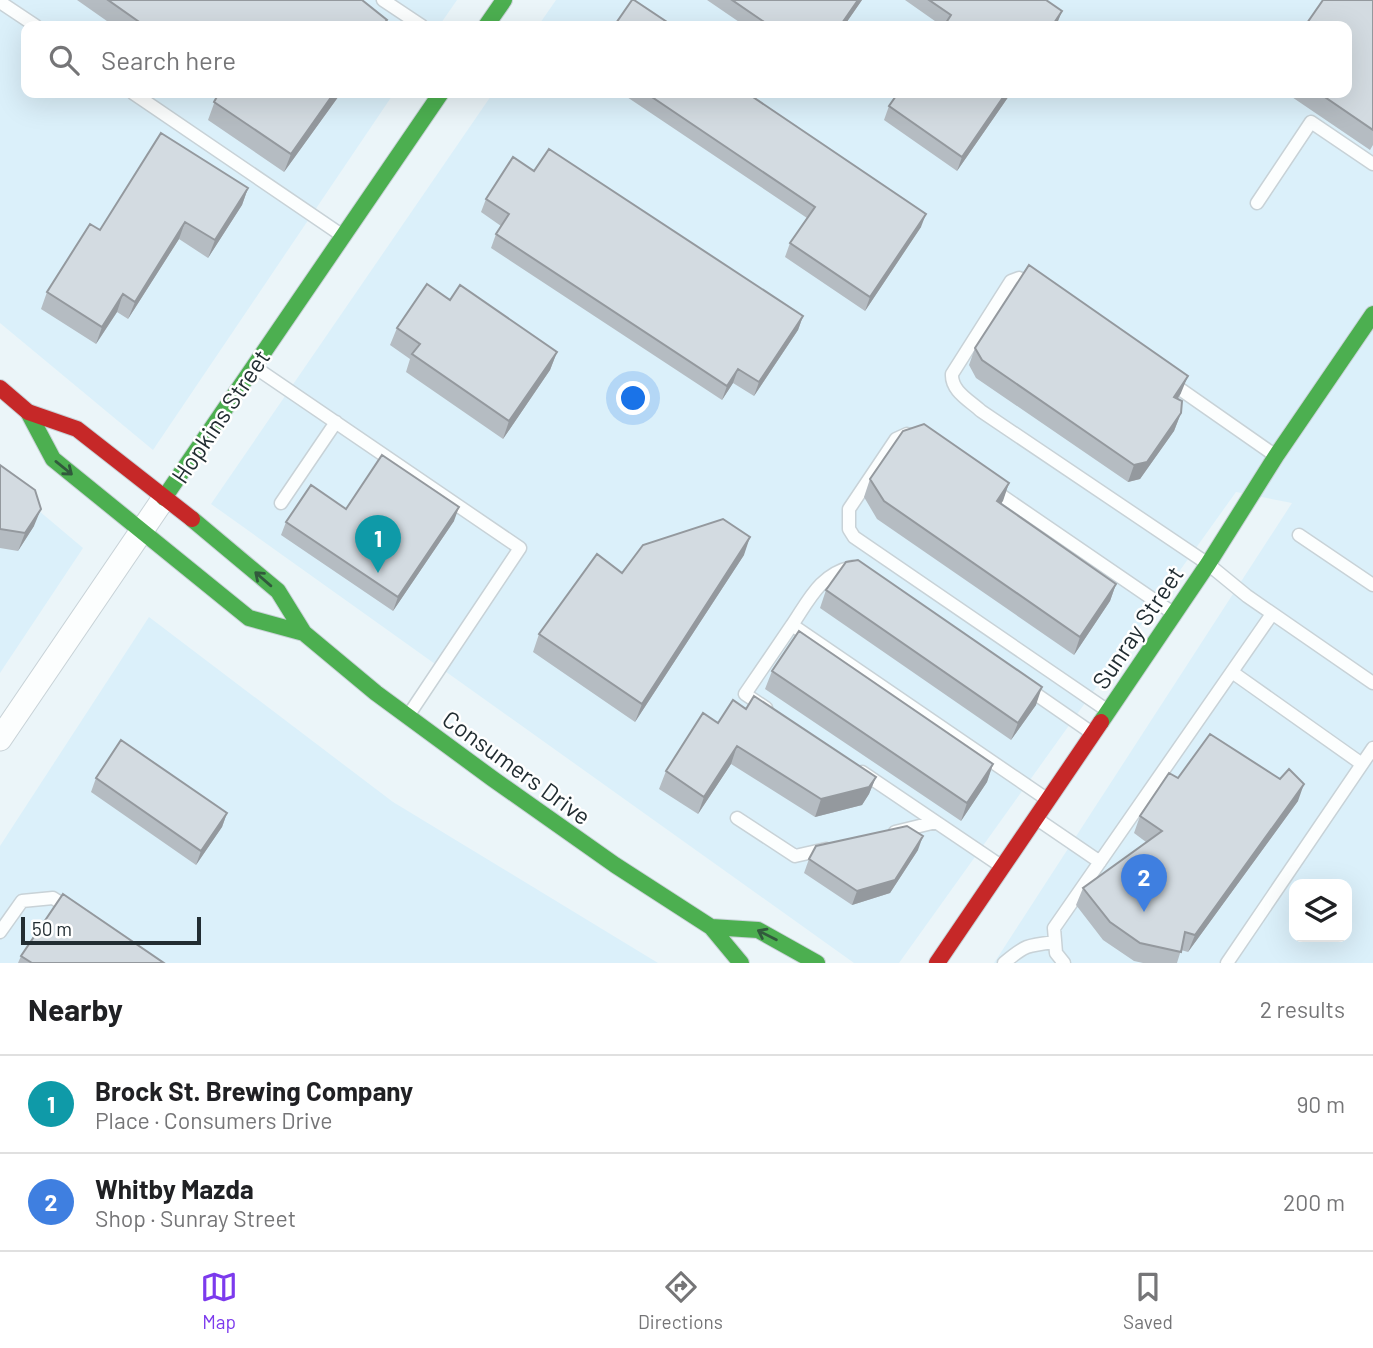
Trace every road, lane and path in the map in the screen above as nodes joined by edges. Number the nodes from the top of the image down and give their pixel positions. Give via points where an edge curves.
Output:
1 (383, 0) edge
2 (504, 0) edge
3 (0, 2) edge
4 (28, 21) edge
5 (414, 21) edge
6 (489, 21) edge
7 (140, 98) edge
8 (438, 98) edge
9 (1373, 164) edge
10 (1257, 203) dead end
11 (343, 236) junction
12 (1042, 293) edge
13 (1373, 314) edge
14 (254, 366) junction
15 (1164, 379) edge
16 (0, 388) edge
17 (28, 412) junction
18 (336, 422) junction
19 (926, 444) edge
20 (1276, 456) junction
21 (982, 482) edge
22 (164, 498) junction
23 (281, 503) dead end
24 (142, 531) junction
25 (1299, 535) dead end
26 (1208, 564) junction
27 (864, 575) edge
28 (1373, 585) edge
29 (1174, 613) junction
30 (1272, 614) junction
31 (792, 625) junction
32 (304, 633) junction
33 (1232, 672) junction
34 (1013, 678) edge
35 (1373, 683) edge
36 (1108, 711) junction
37 (407, 716) junction
38 (779, 716) edge
39 (1093, 733) junction
40 (0, 739) edge
41 (1373, 748) edge
42 (846, 762) edge
43 (1362, 764) junction
44 (1048, 800) junction
45 (1036, 817) junction
46 (737, 818) dead end
47 (936, 822) junction
48 (885, 834) edge
49 (834, 847) edge
50 (1100, 862) junction
51 (1002, 867) junction
52 (86, 920) edge
53 (711, 928) junction
54 (0, 932) edge
55 (1055, 942) junction
56 (741, 963) edge
57 (817, 963) edge
58 (937, 963) edge
59 (1004, 963) edge
60 (1064, 963) edge
61 (1227, 963) edge

1 - 5 lane
2 - 6 main road
3 - 4 lane
7 - 11 lane
8 - 11 main road, Hopkins Street
9 - 10 lane via 1311,122
11 - 14 main road, Hopkins Street
12 - 26 lane via 1019,278 1011,281 952,374 951,383 981,411
13 - 20 main road, Sunray Street
14 - 18 lane
14 - 22 main road, Hopkins Street
15 - 20 lane
16 - 17 main road, Consumers Drive
17 - 22 main road, Consumers Drive via 76,429
17 -> 24 main road, Consumers Drive via 53,459
18 - 23 lane
18 - 37 lane via 520,548
19 - 36 lane via 906,434 896,439 849,509 849,529 854,537
20 - 26 main road, Sunray Street
21 - 29 lane
22 - 24 street, Hopkins Street
32 -> 22 main road, Consumers Drive via 278,591
24 - 32 main road, Consumers Drive via 249,618
24 - 40 street, Hopkins Street
25 - 28 lane
26 - 29 main road, Sunray Street
26 - 30 lane
27 - 31 lane via 852,567 823,580
29 - 36 main road, Sunray Street
30 - 33 lane
30 - 35 lane
31 - 38 lane via 745,694
31 - 44 lane
32 - 37 main road, Consumers Drive
33 - 43 lane
33 - 50 lane
34 - 39 lane
36 - 39 main road, Sunray Street
37 - 53 main road, Consumers Drive
39 - 44 main road, Sunray Street
41 - 43 lane
42 - 47 lane
43 - 61 lane
44 - 45 main road, Sunray Street
45 - 50 lane
45 - 51 main road, Sunray Street
46 - 49 lane via 796,856
47 - 48 lane
47 - 51 lane
50 - 55 lane via 1054,928
51 - 58 main road, Sunray Street
52 - 54 lane via 53,898 22,901
53 - 56 main road, Consumers Drive
57 -> 53 main road via 758,930
55 - 59 lane via 1030,945
55 - 60 lane

